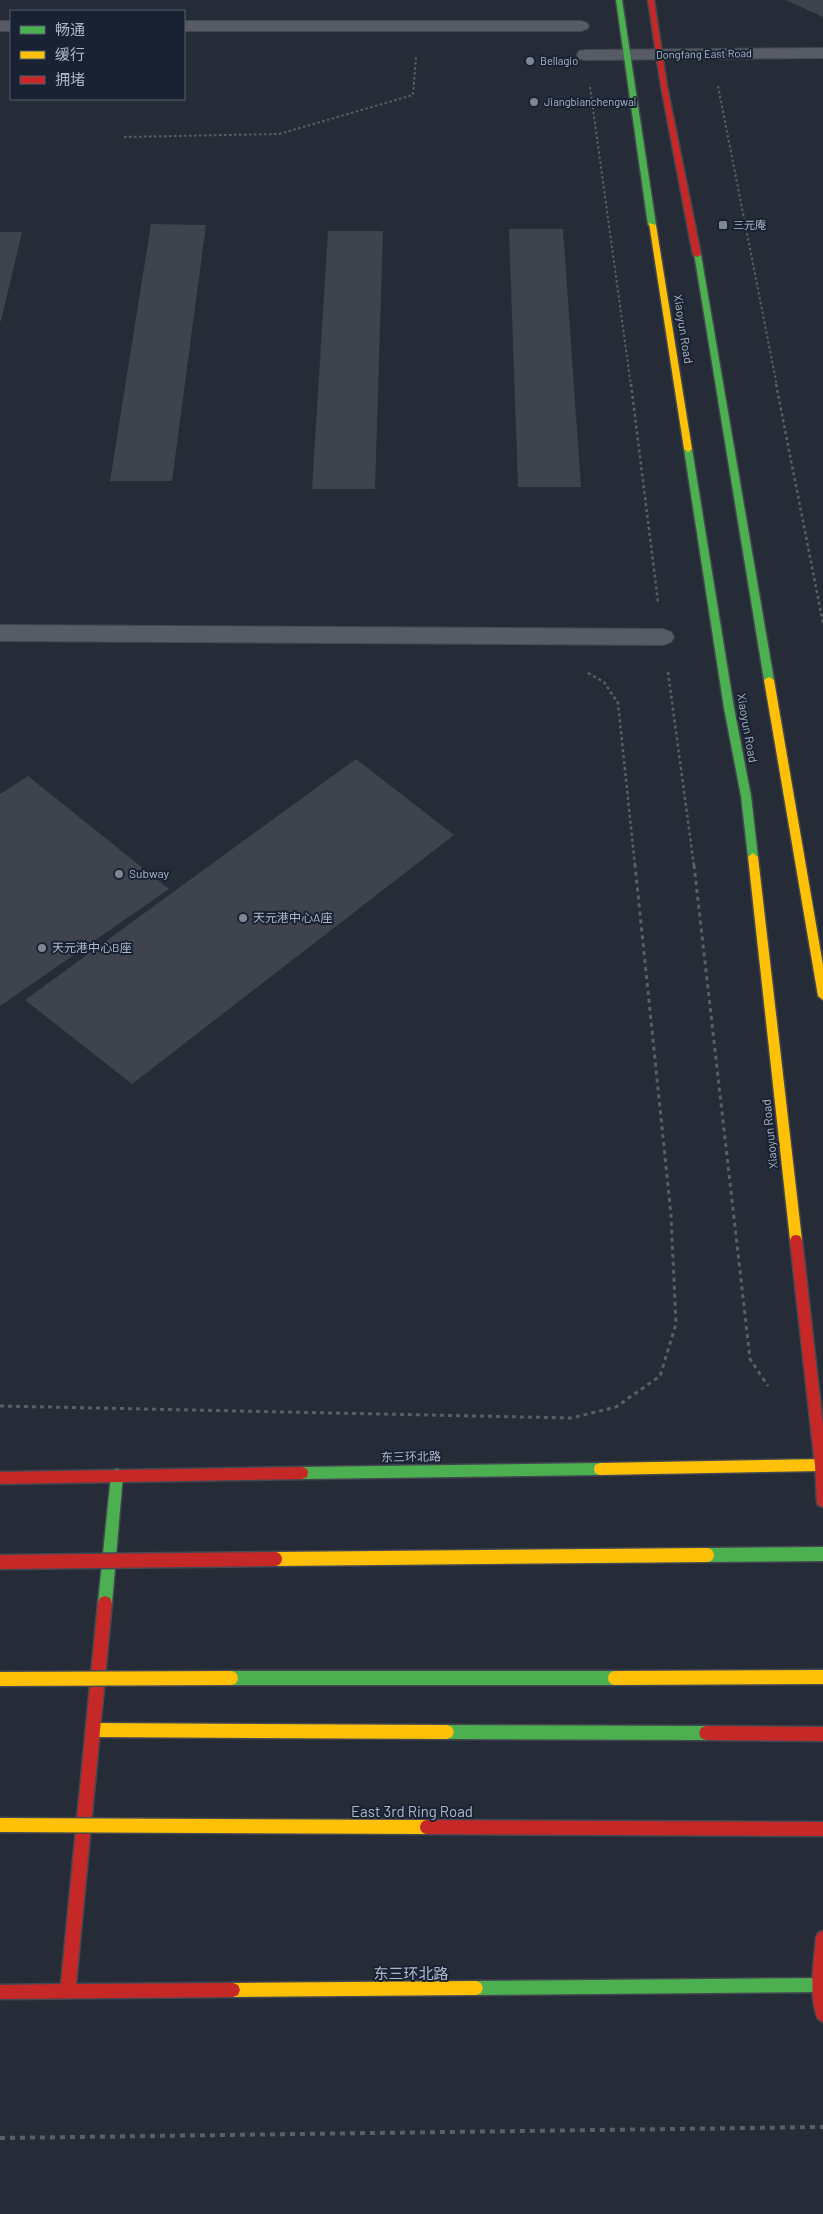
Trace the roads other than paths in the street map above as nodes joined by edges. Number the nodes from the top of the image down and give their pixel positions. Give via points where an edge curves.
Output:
1 (619, 0) edge
2 (651, 0) edge
3 (185, 26) edge
4 (581, 26) dead end
5 (823, 53) edge
6 (585, 55) road end
7 (659, 55) junction
8 (626, 56) junction
9 (0, 633) edge
10 (663, 637) road end
11 (823, 996) edge
12 (822, 1465) edge
13 (117, 1475) junction
14 (0, 1478) edge
15 (823, 1501) edge
16 (823, 1554) edge
17 (0, 1562) edge
18 (823, 1677) edge
19 (0, 1680) edge
20 (93, 1730) junction
21 (823, 1734) edge
22 (0, 1825) edge
23 (823, 1830) edge
24 (823, 1938) edge
25 (823, 1970) edge
26 (821, 1985) edge
27 (68, 1991) junction
28 (0, 1992) edge
29 (823, 2014) edge

1 - 8 main road, Xiaoyun Road
2 - 7 main road, Xiaoyun Road
3 - 4 street
5 - 7 street, Dongfang East Road
6 - 8 street, Dongfang East Road
7 - 8 street, Dongfang East Road
7 - 11 main road, Xiaoyun Road via 693,234
8 - 12 main road, Xiaoyun Road via 726,689 746,796
9 - 10 street
12 - 13 main road, 东三环北路
12 - 15 main road, Xiaoyun Road
13 - 14 main road, 东三环北路
13 - 20 main road
16 - 17 main road, bridge
18 - 19 main road, bridge
20 - 21 main road
20 - 27 main road
22 - 23 main road, East 3rd Ring Road, bridge
24 - 26 main road
25 - 26 main road
26 - 27 main road, 东三环北路
26 - 29 main road
27 - 28 main road, 东三环北路

